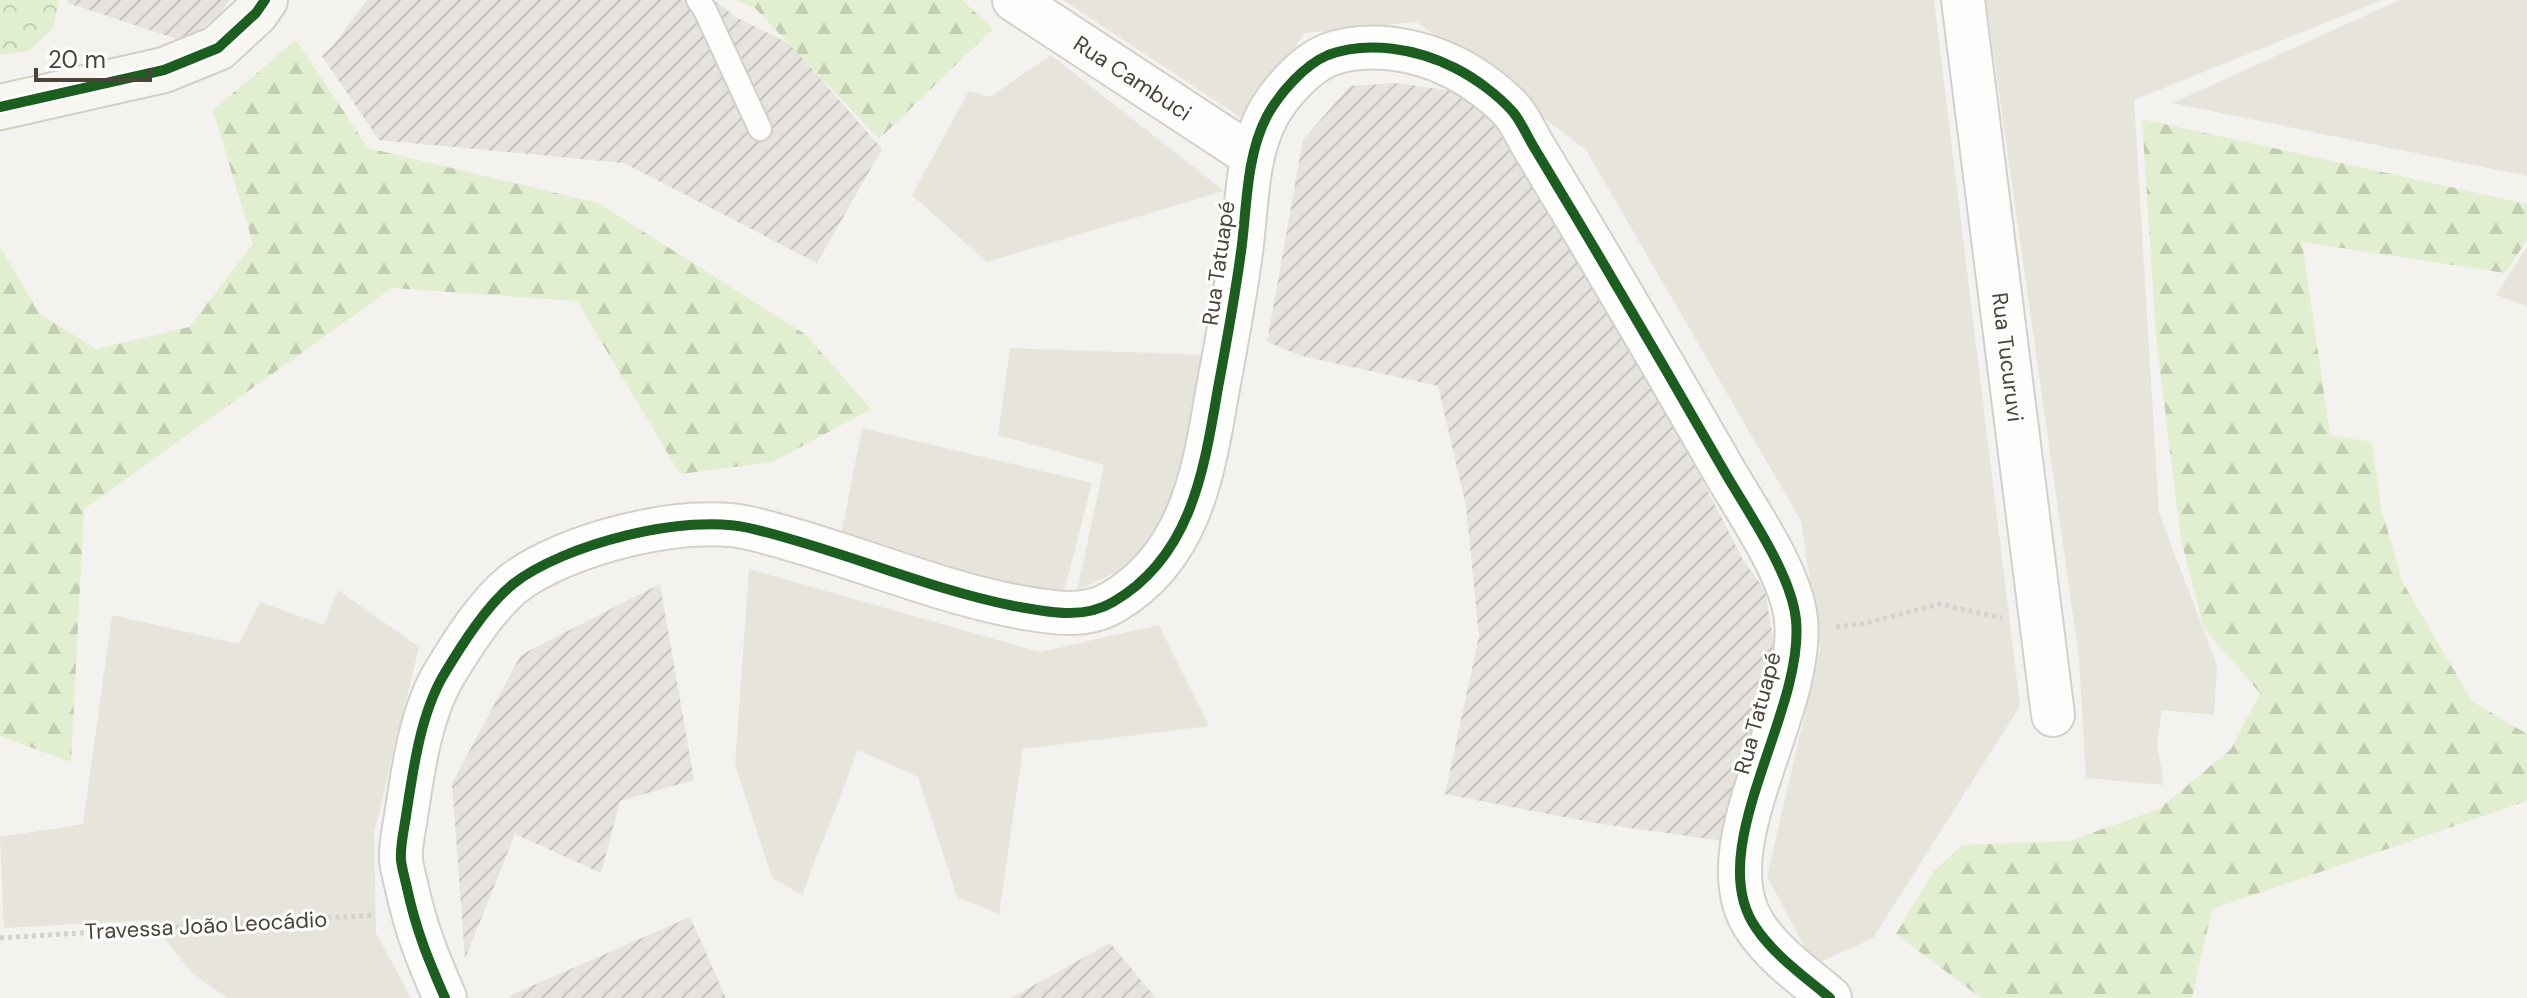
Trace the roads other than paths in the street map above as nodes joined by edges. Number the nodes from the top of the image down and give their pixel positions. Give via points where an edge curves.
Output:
1 (265, 0) edge
2 (698, 0) edge
3 (1014, 0) edge
4 (1963, 0) edge
5 (0, 107) edge
6 (760, 129) dead end
7 (1252, 156) junction
8 (2053, 715) dead end
9 (445, 998) edge
10 (1830, 998) edge

1 - 5 main road via 218,48 164,70
2 - 6 lane
3 - 7 street, Rua Cambuci
4 - 8 street, Rua Tucuruvi
7 - 9 street, Rua Tatuapé via 1236,292 1193,503 1170,549 1139,586 1103,608 1059,614 968,597 741,525 631,533 569,552 513,584 469,634 437,687 410,791 400,857 417,932
7 - 10 street, Rua Tatuapé via 1267,115 1296,78 1326,56 1374,47 1419,53 1455,68 1513,113 1784,579 1796,616 1795,659 1738,864 1740,898 1757,929

